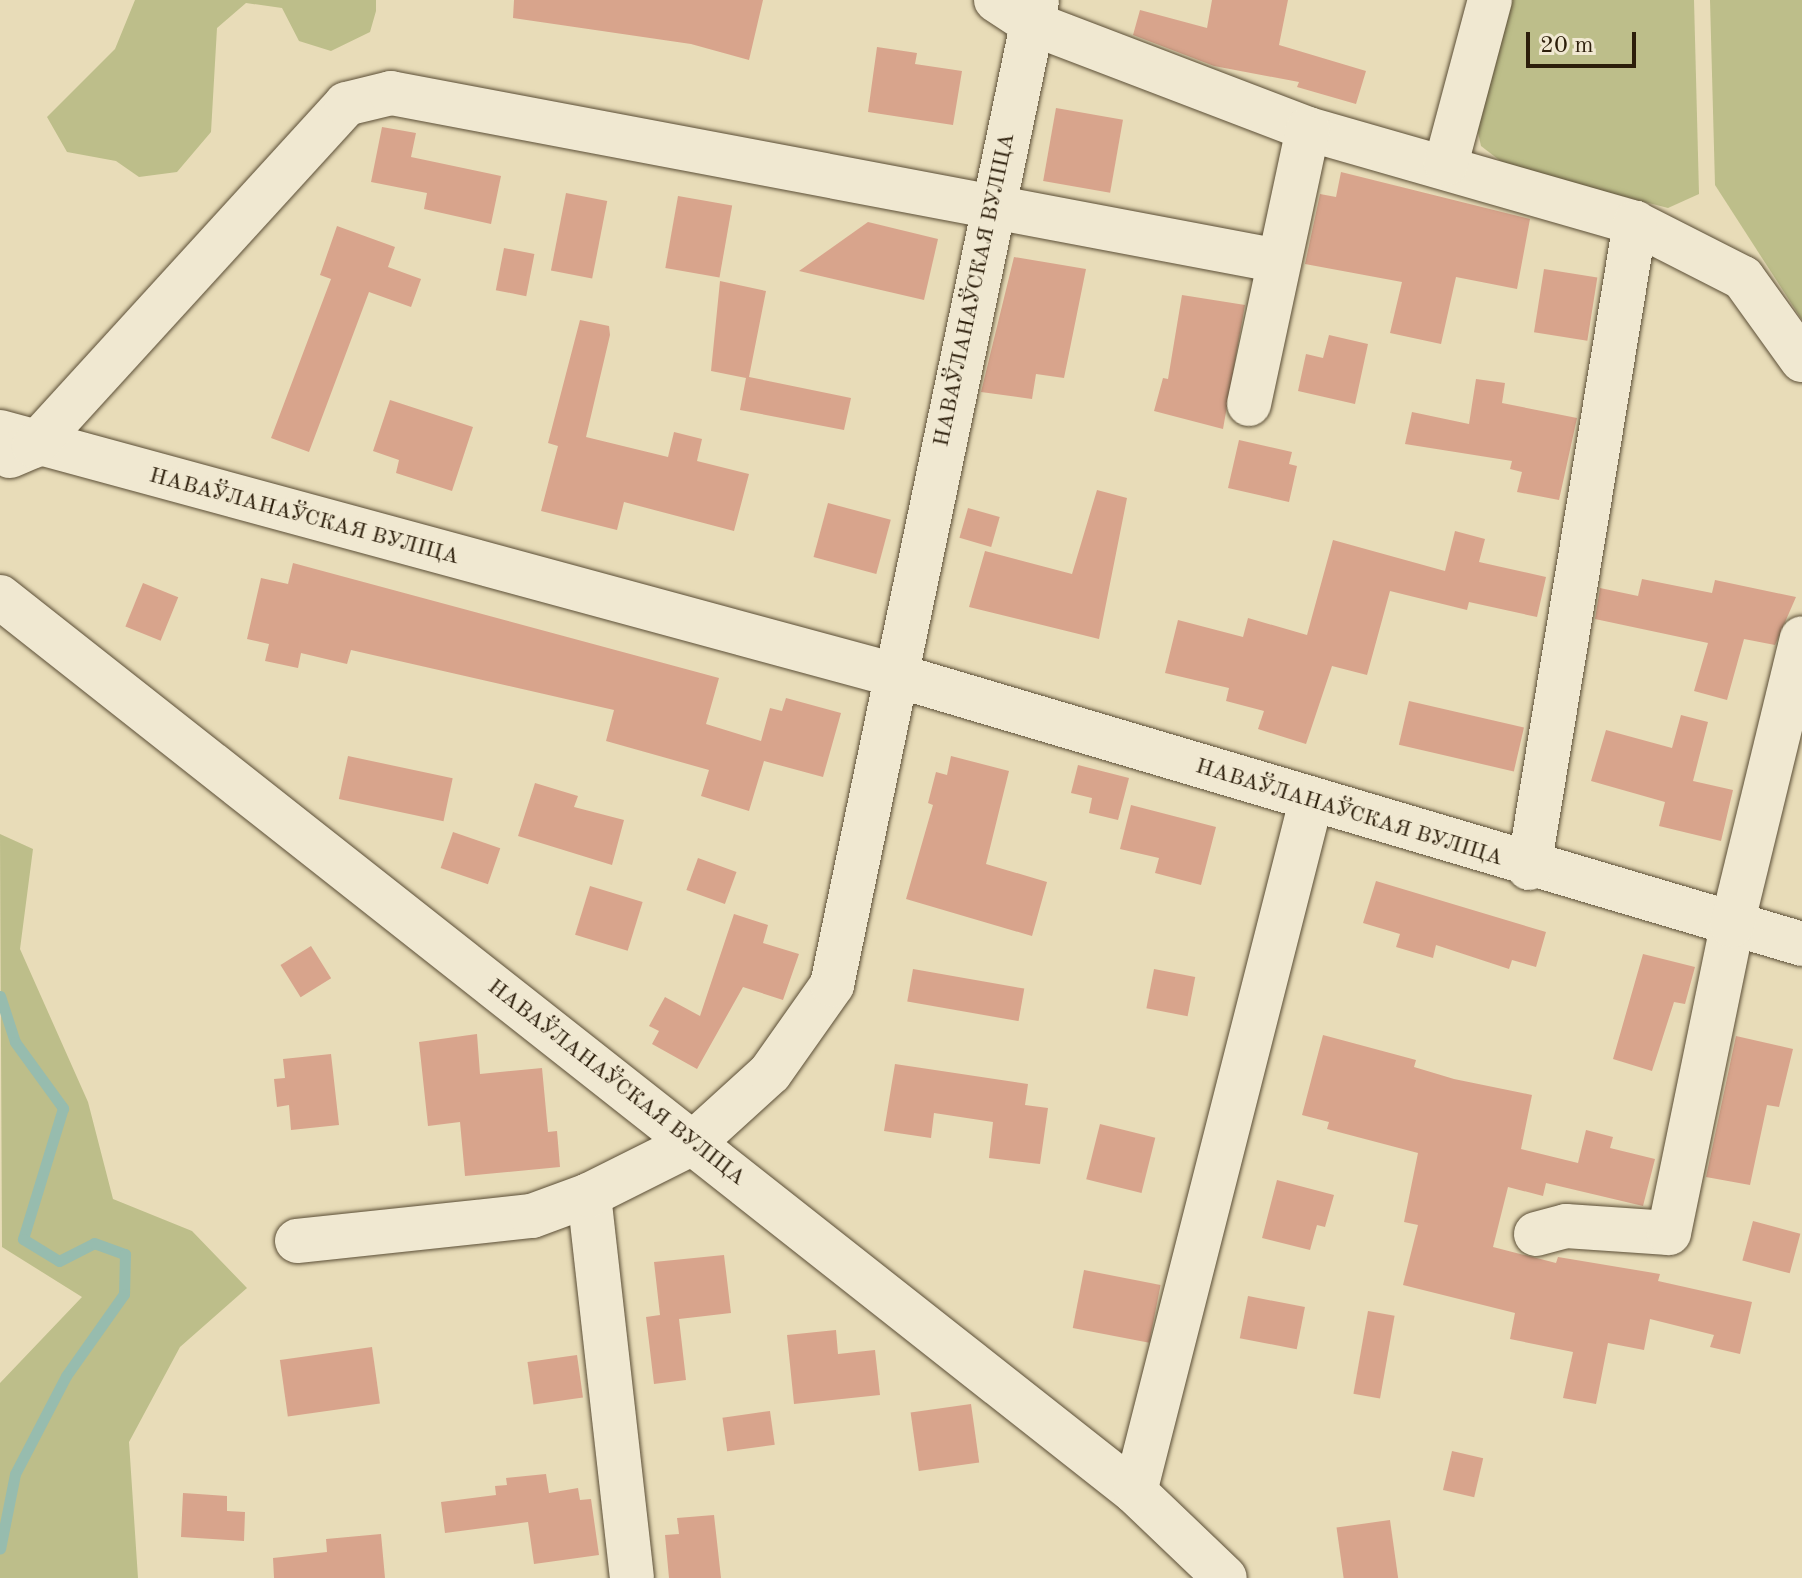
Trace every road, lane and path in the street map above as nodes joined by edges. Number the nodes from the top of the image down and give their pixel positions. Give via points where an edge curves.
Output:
1 (1490, 0) edge
2 (1021, 8) edge
3 (1308, 129) junction
4 (1446, 164) junction
5 (991, 204) junction
6 (1635, 223) junction
7 (1279, 261) junction
8 (1802, 360) edge
9 (1249, 404) dead end
10 (11, 446) edge
11 (0, 597) edge
12 (1802, 638) edge
13 (898, 676) junction
14 (1311, 801) junction
15 (1529, 868) junction
16 (1732, 925) junction
17 (1802, 944) edge
18 (693, 1143) junction
19 (589, 1195) junction
20 (1536, 1234) dead end
21 (297, 1241) dead end
22 (1135, 1492) junction
23 (632, 1578) edge
24 (1225, 1578) edge

1 - 4 street
2 - 3 street
2 - 5 street, НАВАЎЛАНАЎСКАЯ ВУЛІЦА
3 - 4 street
3 - 7 street
4 - 6 street
5 - 7 street
5 - 10 street via 391,93 346,104
5 - 13 street, НАВАЎЛАНАЎСКАЯ ВУЛІЦА
6 - 8 street via 1743,278
6 - 15 street
7 - 9 street
10 - 13 street, НАВАЎЛАНАЎСКАЯ ВУЛІЦА
11 - 18 street, НАВАЎЛАНАЎСКАЯ ВУЛІЦА
12 - 16 street
13 - 14 street, НАВАЎЛАНАЎСКАЯ ВУЛІЦА
13 - 18 street via 832,985 770,1073
14 - 15 street, НАВАЎЛАНАЎСКАЯ ВУЛІЦА
14 - 22 street
15 - 16 street, НАВАЎЛАНАЎСКАЯ ВУЛІЦА
16 - 17 street, НАВАЎЛАНАЎСКАЯ ВУЛІЦА
16 - 20 street via 1669,1233 1566,1226
18 - 19 street
18 - 22 street, НАВАЎЛАНАЎСКАЯ ВУЛІЦА
19 - 21 street via 532,1216
19 - 23 street
22 - 24 street, НАВАЎЛАНАЎСКАЯ ВУЛІЦА

